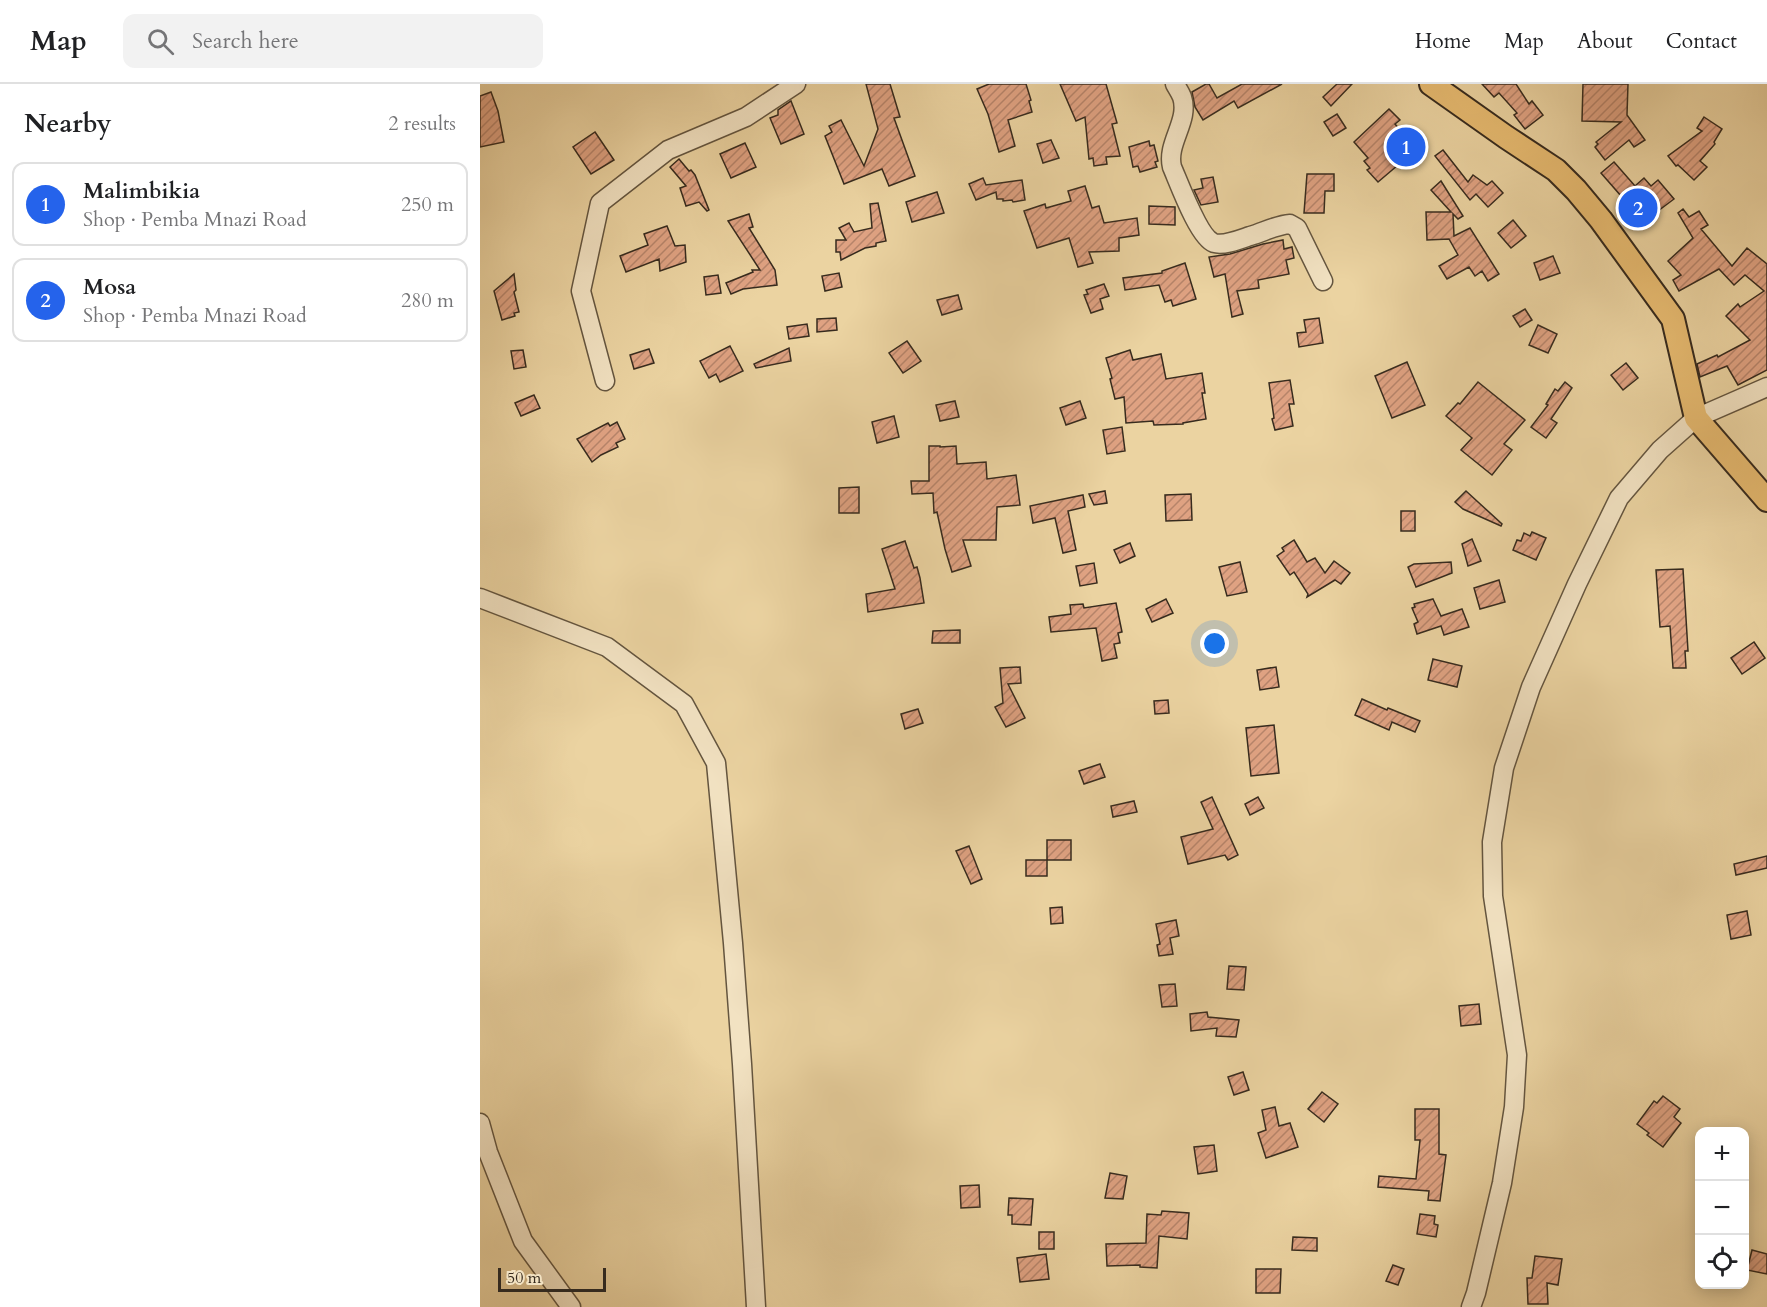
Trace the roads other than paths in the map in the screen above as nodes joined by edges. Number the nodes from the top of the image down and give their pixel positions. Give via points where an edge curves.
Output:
1 (795, 84) edge
2 (1175, 84) edge
3 (1431, 84) edge
4 (1323, 281) dead end
5 (605, 381) dead end
6 (1767, 387) edge
7 (1696, 418) junction
8 (1767, 500) edge
9 (480, 598) edge
10 (480, 1123) edge
11 (571, 1307) edge
12 (756, 1307) edge
13 (1471, 1307) edge

1 - 5 street via 746,117 668,150 600,203 581,291
2 - 4 street via 1184,109 1170,159 1206,238 1220,244 1290,224 1297,228
3 - 7 main road via 1556,170 1600,220 1673,319
6 - 7 street
7 - 8 main road
7 - 13 street via 1660,450 1618,498 1531,687 1504,768 1492,842 1493,896 1517,1056 1514,1107 1502,1183
9 - 12 street via 607,647 684,704 716,763 742,1064
10 - 11 street via 523,1241

